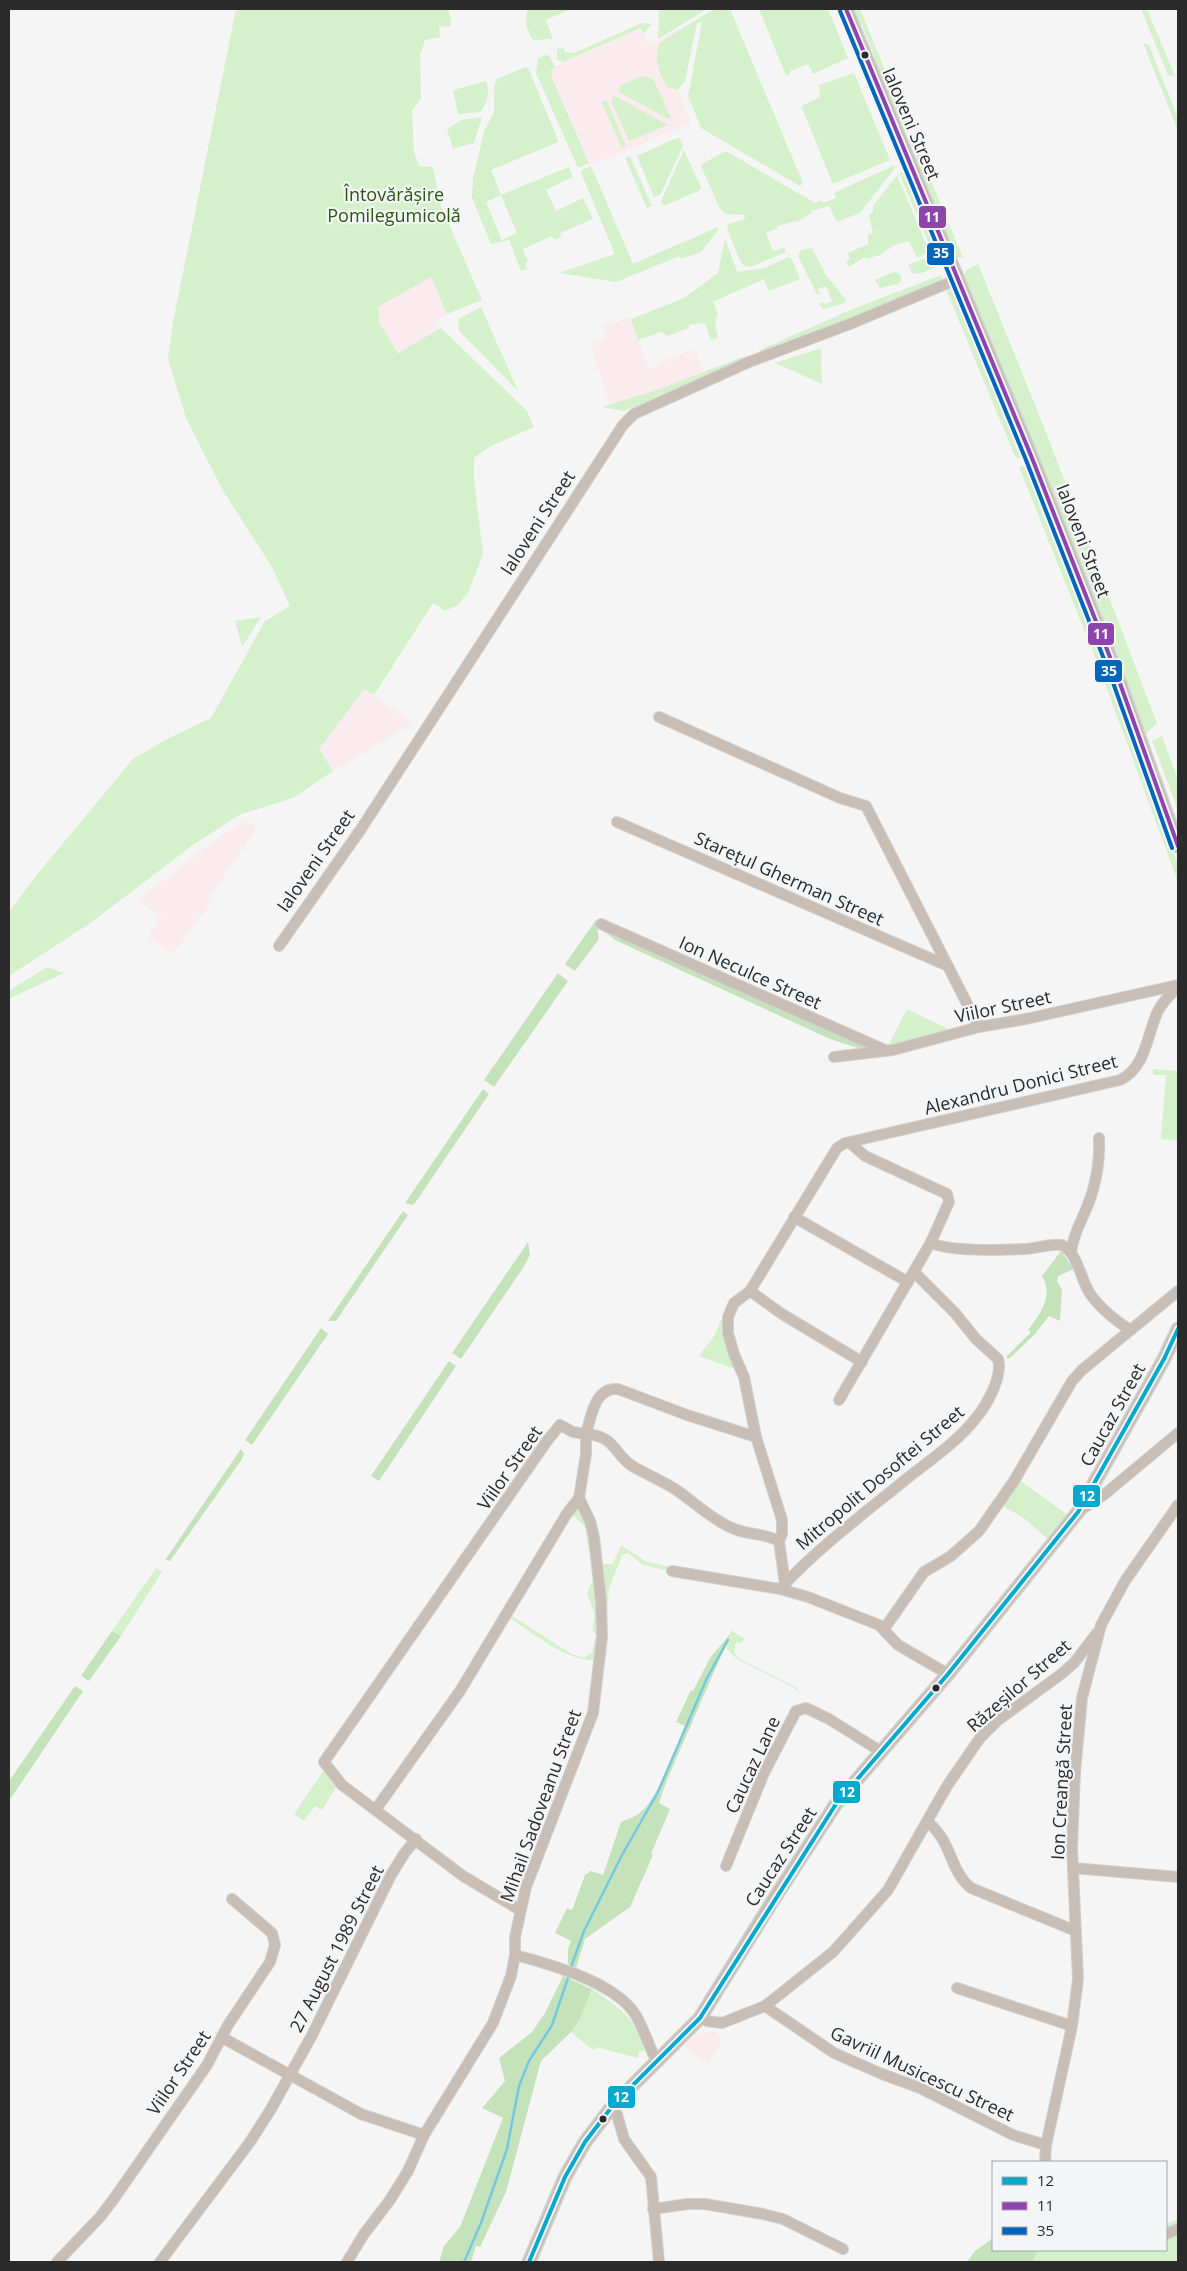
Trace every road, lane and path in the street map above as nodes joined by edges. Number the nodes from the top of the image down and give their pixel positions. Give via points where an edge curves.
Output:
1 (846, 9) edge
2 (958, 279) junction
3 (659, 716) dead end
4 (617, 822) dead end
5 (1178, 846) edge
6 (601, 924) dead end
7 (279, 946) dead end
8 (948, 966) junction
9 (1178, 986) edge
10 (979, 1027) junction
11 (886, 1051) junction
12 (834, 1057) dead end
13 (1099, 1138) dead end
14 (850, 1143) junction
15 (794, 1216) junction
16 (931, 1242) junction
17 (1071, 1252) junction
18 (914, 1272) junction
19 (908, 1282) junction
20 (750, 1291) junction
21 (1178, 1291) edge
22 (1178, 1329) edge
23 (1130, 1330) junction
24 (862, 1362) junction
25 (839, 1400) dead end
26 (1178, 1432) edge
27 (586, 1434) junction
28 (756, 1437) junction
29 (579, 1498) junction
30 (1177, 1509) edge
31 (1078, 1512) junction
32 (779, 1541) junction
33 (672, 1571) dead end
34 (782, 1587) junction
35 (1101, 1626) junction
36 (884, 1629) junction
37 (948, 1674) junction
38 (880, 1751) junction
39 (376, 1808) junction
40 (928, 1822) junction
41 (416, 1839) junction
42 (726, 1866) dead end
43 (1073, 1868) junction
44 (1178, 1877) edge
45 (232, 1898) dead end
46 (520, 1910) junction
47 (1076, 1931) junction
48 (515, 1955) junction
49 (957, 1988) dead end
50 (765, 2006) junction
51 (700, 2018) junction
52 (1072, 2026) junction
53 (223, 2038) junction
54 (656, 2060) junction
55 (291, 2076) junction
56 (614, 2104) junction
57 (424, 2135) junction
58 (1046, 2145) junction
59 (1046, 2161) edge
60 (653, 2209) junction
61 (842, 2249) dead end
62 (56, 2262) edge
63 (160, 2262) edge
64 (347, 2262) edge
65 (528, 2262) edge
66 (659, 2262) edge

1 - 2 street, Ialoveni Street
2 - 5 street, Ialoveni Street via 1117,675
2 - 7 street, Ialoveni Street via 749,362 634,414 623,425 361,829
3 - 8 street via 840,798 866,806
4 - 8 street, Starețul Gherman Street
6 - 11 street, Ion Neculce Street
8 - 10 street
9 - 10 street, Viilor Street
9 - 14 street, Alexandru Donici Street via 1158,1011 1138,1063 1129,1076
10 - 11 street, Viilor Street
11 - 12 street, Viilor Street
13 - 17 street via 1100,1162 1096,1180
14 - 15 street, Alexandru Donici Street via 836,1148
14 - 16 street via 865,1156 947,1194 949,1202
15 - 19 street
15 - 20 street, Alexandru Donici Street
16 - 17 street via 940,1247 958,1249 1024,1249 1057,1244
16 - 18 street
17 - 23 street via 1090,1293 1104,1310
18 - 19 street
18 - 34 street, Mitropolit Dosoftei Street via 994,1355 1000,1365 991,1392 970,1425 826,1544
19 - 24 street
20 - 24 street
20 - 28 street, Alexandru Donici Street via 734,1303 727,1325 729,1342 744,1377
21 - 23 street
22 - 31 street, Caucaz Street
23 - 36 street via 1072,1381 1014,1481 984,1525 969,1543 924,1572
24 - 25 street
26 - 31 street via 1105,1494
27 - 28 street via 592,1412 610,1388
27 - 29 street
27 - 32 street, Mitropolit Dosoftei Street via 602,1437 633,1467 673,1488 720,1522 742,1532
27 - 39 street, Viilor Street via 560,1425 547,1440 324,1762 342,1785
28 - 32 street, Mitropolit Dosoftei Street via 782,1520
29 - 39 street via 460,1691
29 - 46 street, Mihail Sadoveanu Street via 594,1537 601,1601 602,1637 595,1703
30 - 35 street, Ion Creangă Street via 1125,1581
31 - 37 street, Caucaz Street
32 - 34 street, Mitropolit Dosoftei Street
33 - 34 street
34 - 36 street
35 - 40 street, Răzeșilor Street via 1074,1663 1060,1676 997,1721 980,1738 947,1786
35 - 43 street, Ion Creangă Street via 1082,1698 1075,1772
36 - 37 street via 898,1645
37 - 38 street, Caucaz Street
38 - 42 street, Caucaz Lane via 806,1708 796,1711 764,1773
38 - 51 street, Caucaz Street via 818,1830
39 - 41 street
40 - 47 street via 942,1836 960,1877 971,1888
40 - 50 street, Răzeșilor Street via 888,1890 848,1938
41 - 46 street via 476,1885
41 - 55 street, 27 August 1989 Street via 391,1875
43 - 44 street
43 - 47 street, Ion Creangă Street
45 - 53 street, Viilor Street via 272,1933 275,1945 268,1967 228,2025
46 - 48 street, Mihail Sadoveanu Street via 514,1937
47 - 52 street, Ion Creangă Street via 1078,1979
48 - 54 street via 574,1975 608,1991 636,2016
48 - 57 street, Mihail Sadoveanu Street via 505,1997 493,2024
49 - 52 street
50 - 51 street, Răzeșilor Street via 722,2022
50 - 58 street, Gavriil Musicescu Street via 834,2054 920,2088 1013,2135
51 - 54 street, Caucaz Street
52 - 58 street, Ion Creangă Street
53 - 55 street
53 - 62 street, Viilor Street via 100,2217
54 - 56 street, Caucaz Street
55 - 57 street via 361,2114
55 - 63 street, 27 August 1989 Street via 250,2142
56 - 60 street via 624,2139 651,2177
56 - 65 street, Caucaz Street via 577,2156
57 - 64 street, Mihail Sadoveanu Street via 408,2172
58 - 59 street, Ion Creangă Street
60 - 61 street via 704,2204 763,2214 783,2219
60 - 66 street

